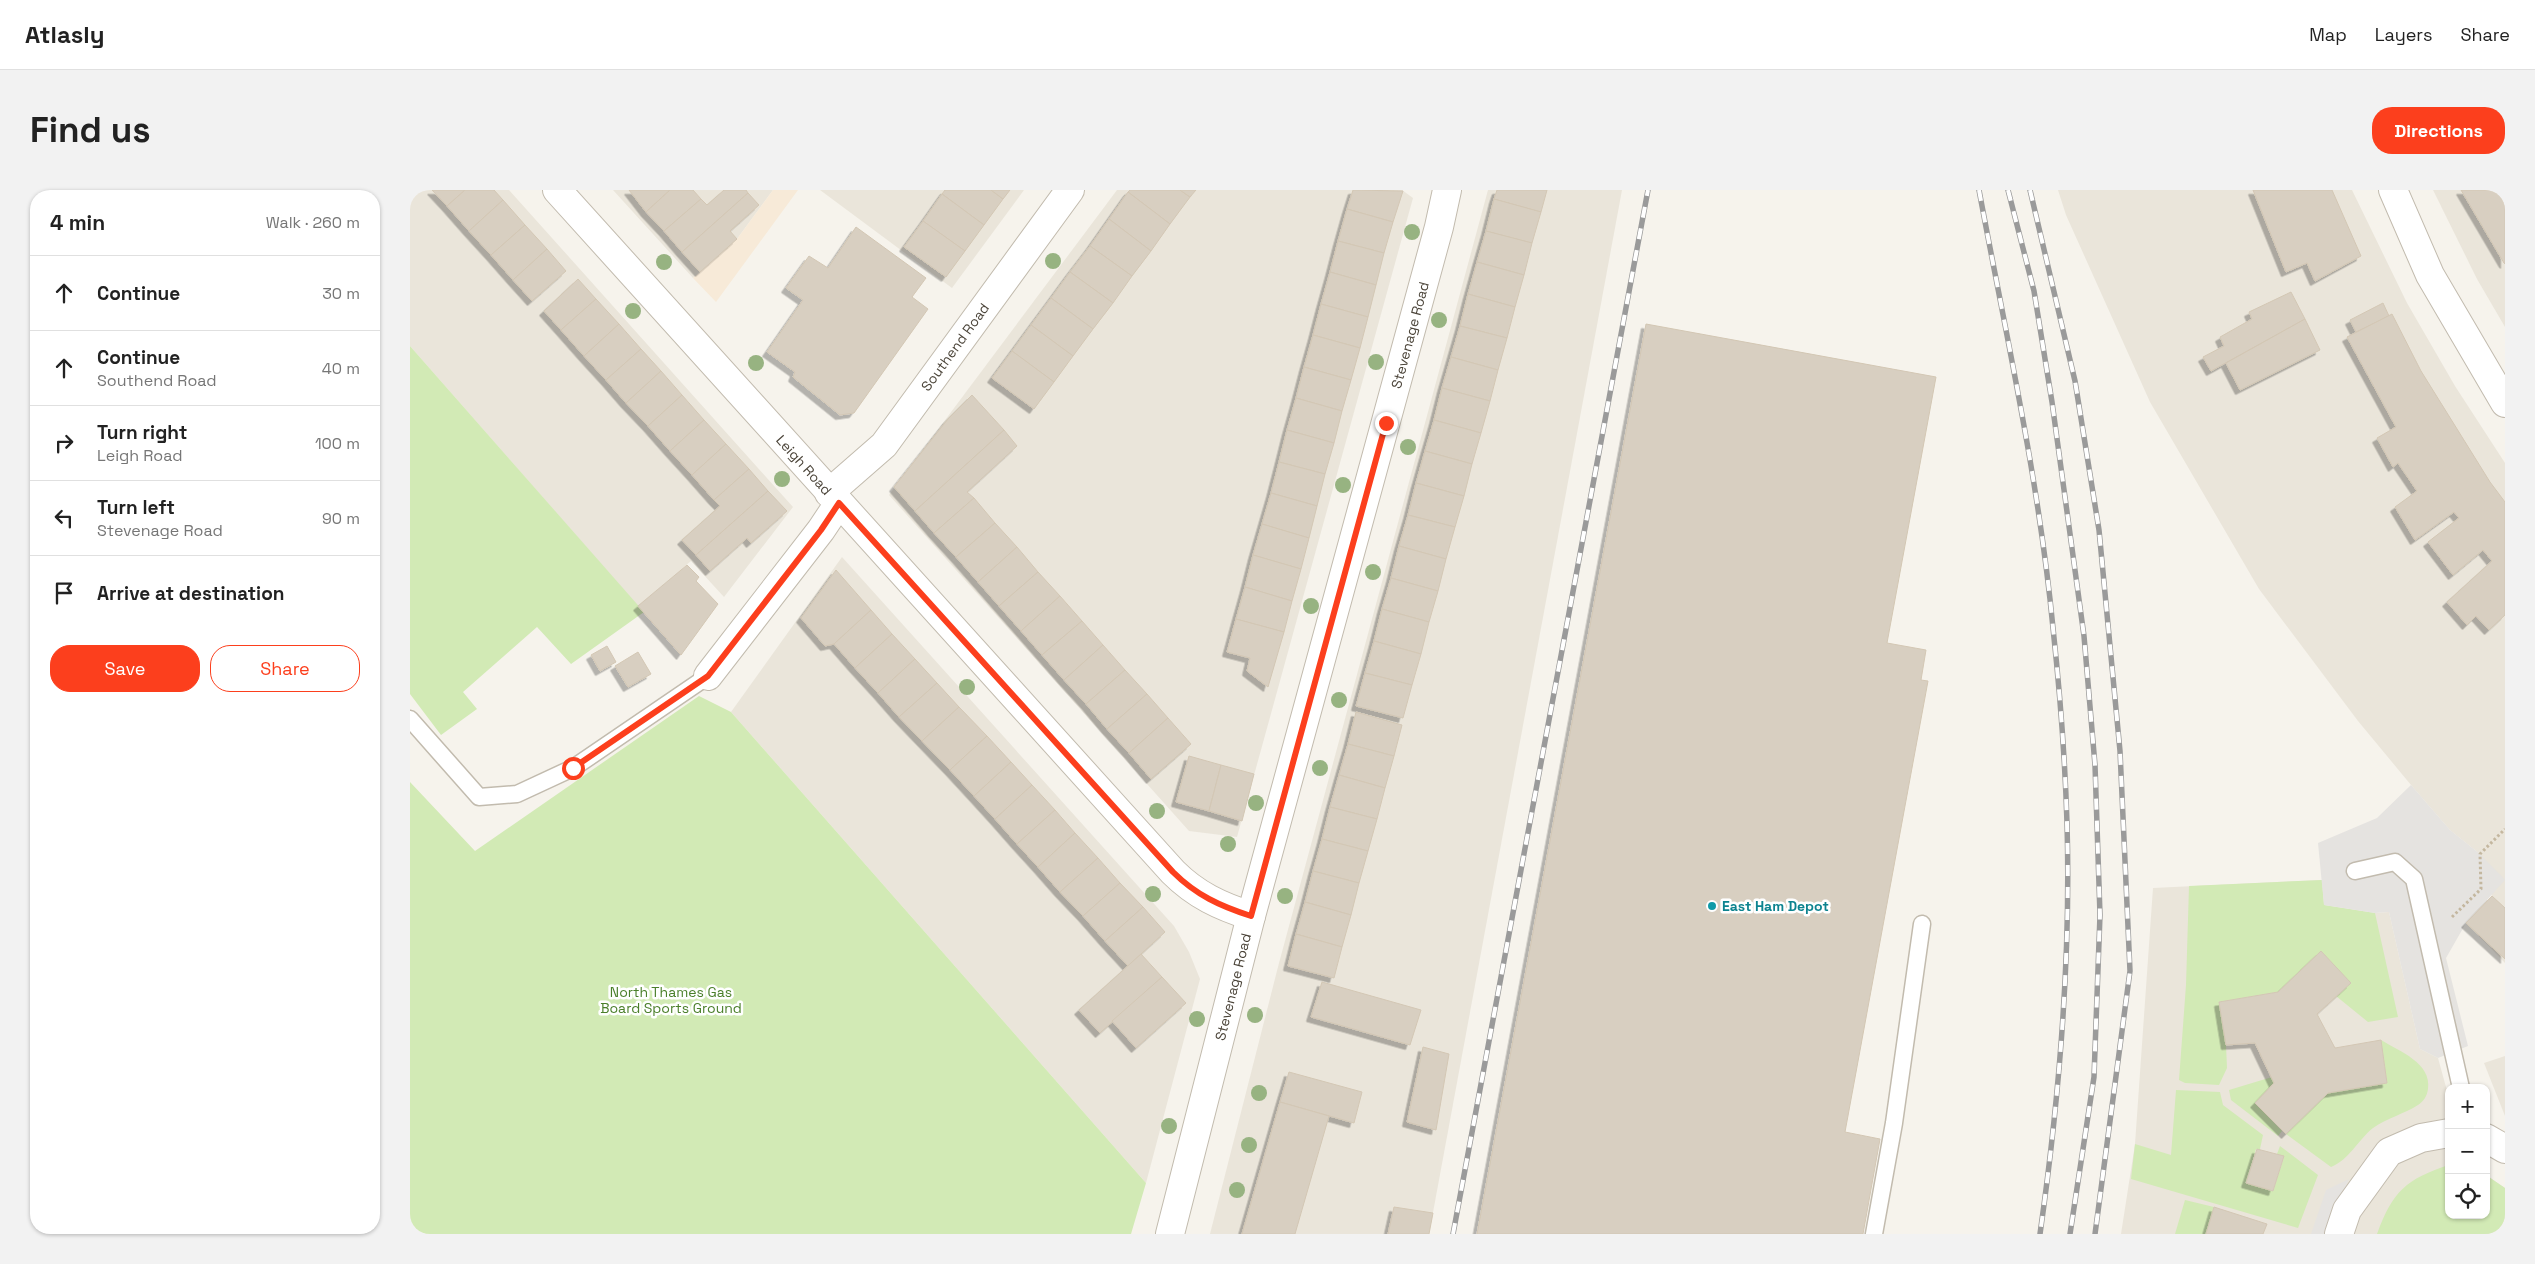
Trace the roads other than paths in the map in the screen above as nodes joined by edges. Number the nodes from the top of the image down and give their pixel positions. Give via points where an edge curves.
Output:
1 (557, 190) edge
2 (1070, 190) edge
3 (1446, 190) edge
4 (2393, 190) edge
5 (2505, 403) edge
6 (834, 498) junction
7 (708, 676) joint
8 (410, 719) edge
9 (2354, 871) dead end
10 (1251, 916) junction
11 (1922, 924) dead end
12 (2460, 1084) edge
13 (2445, 1134) edge
14 (2490, 1140) edge
15 (2505, 1149) edge
16 (1170, 1234) edge
17 (1874, 1234) edge
18 (2339, 1234) edge

1 - 6 street, Leigh Road
2 - 6 street, Southend Road via 884,445
3 - 10 street, Stevenage Road via 1443,214
4 - 5 street via 2430,275
6 - 7 street, Southend Road via 821,530
6 - 10 street, Leigh Road via 1178,877 1205,899
7 - 8 lane via 573,768 517,794 479,797
9 - 12 lane via 2395,862 2414,879
10 - 16 street, Stevenage Road
11 - 17 lane via 1894,1123
13 - 18 street via 2421,1138 2389,1152 2347,1210
14 - 15 street

